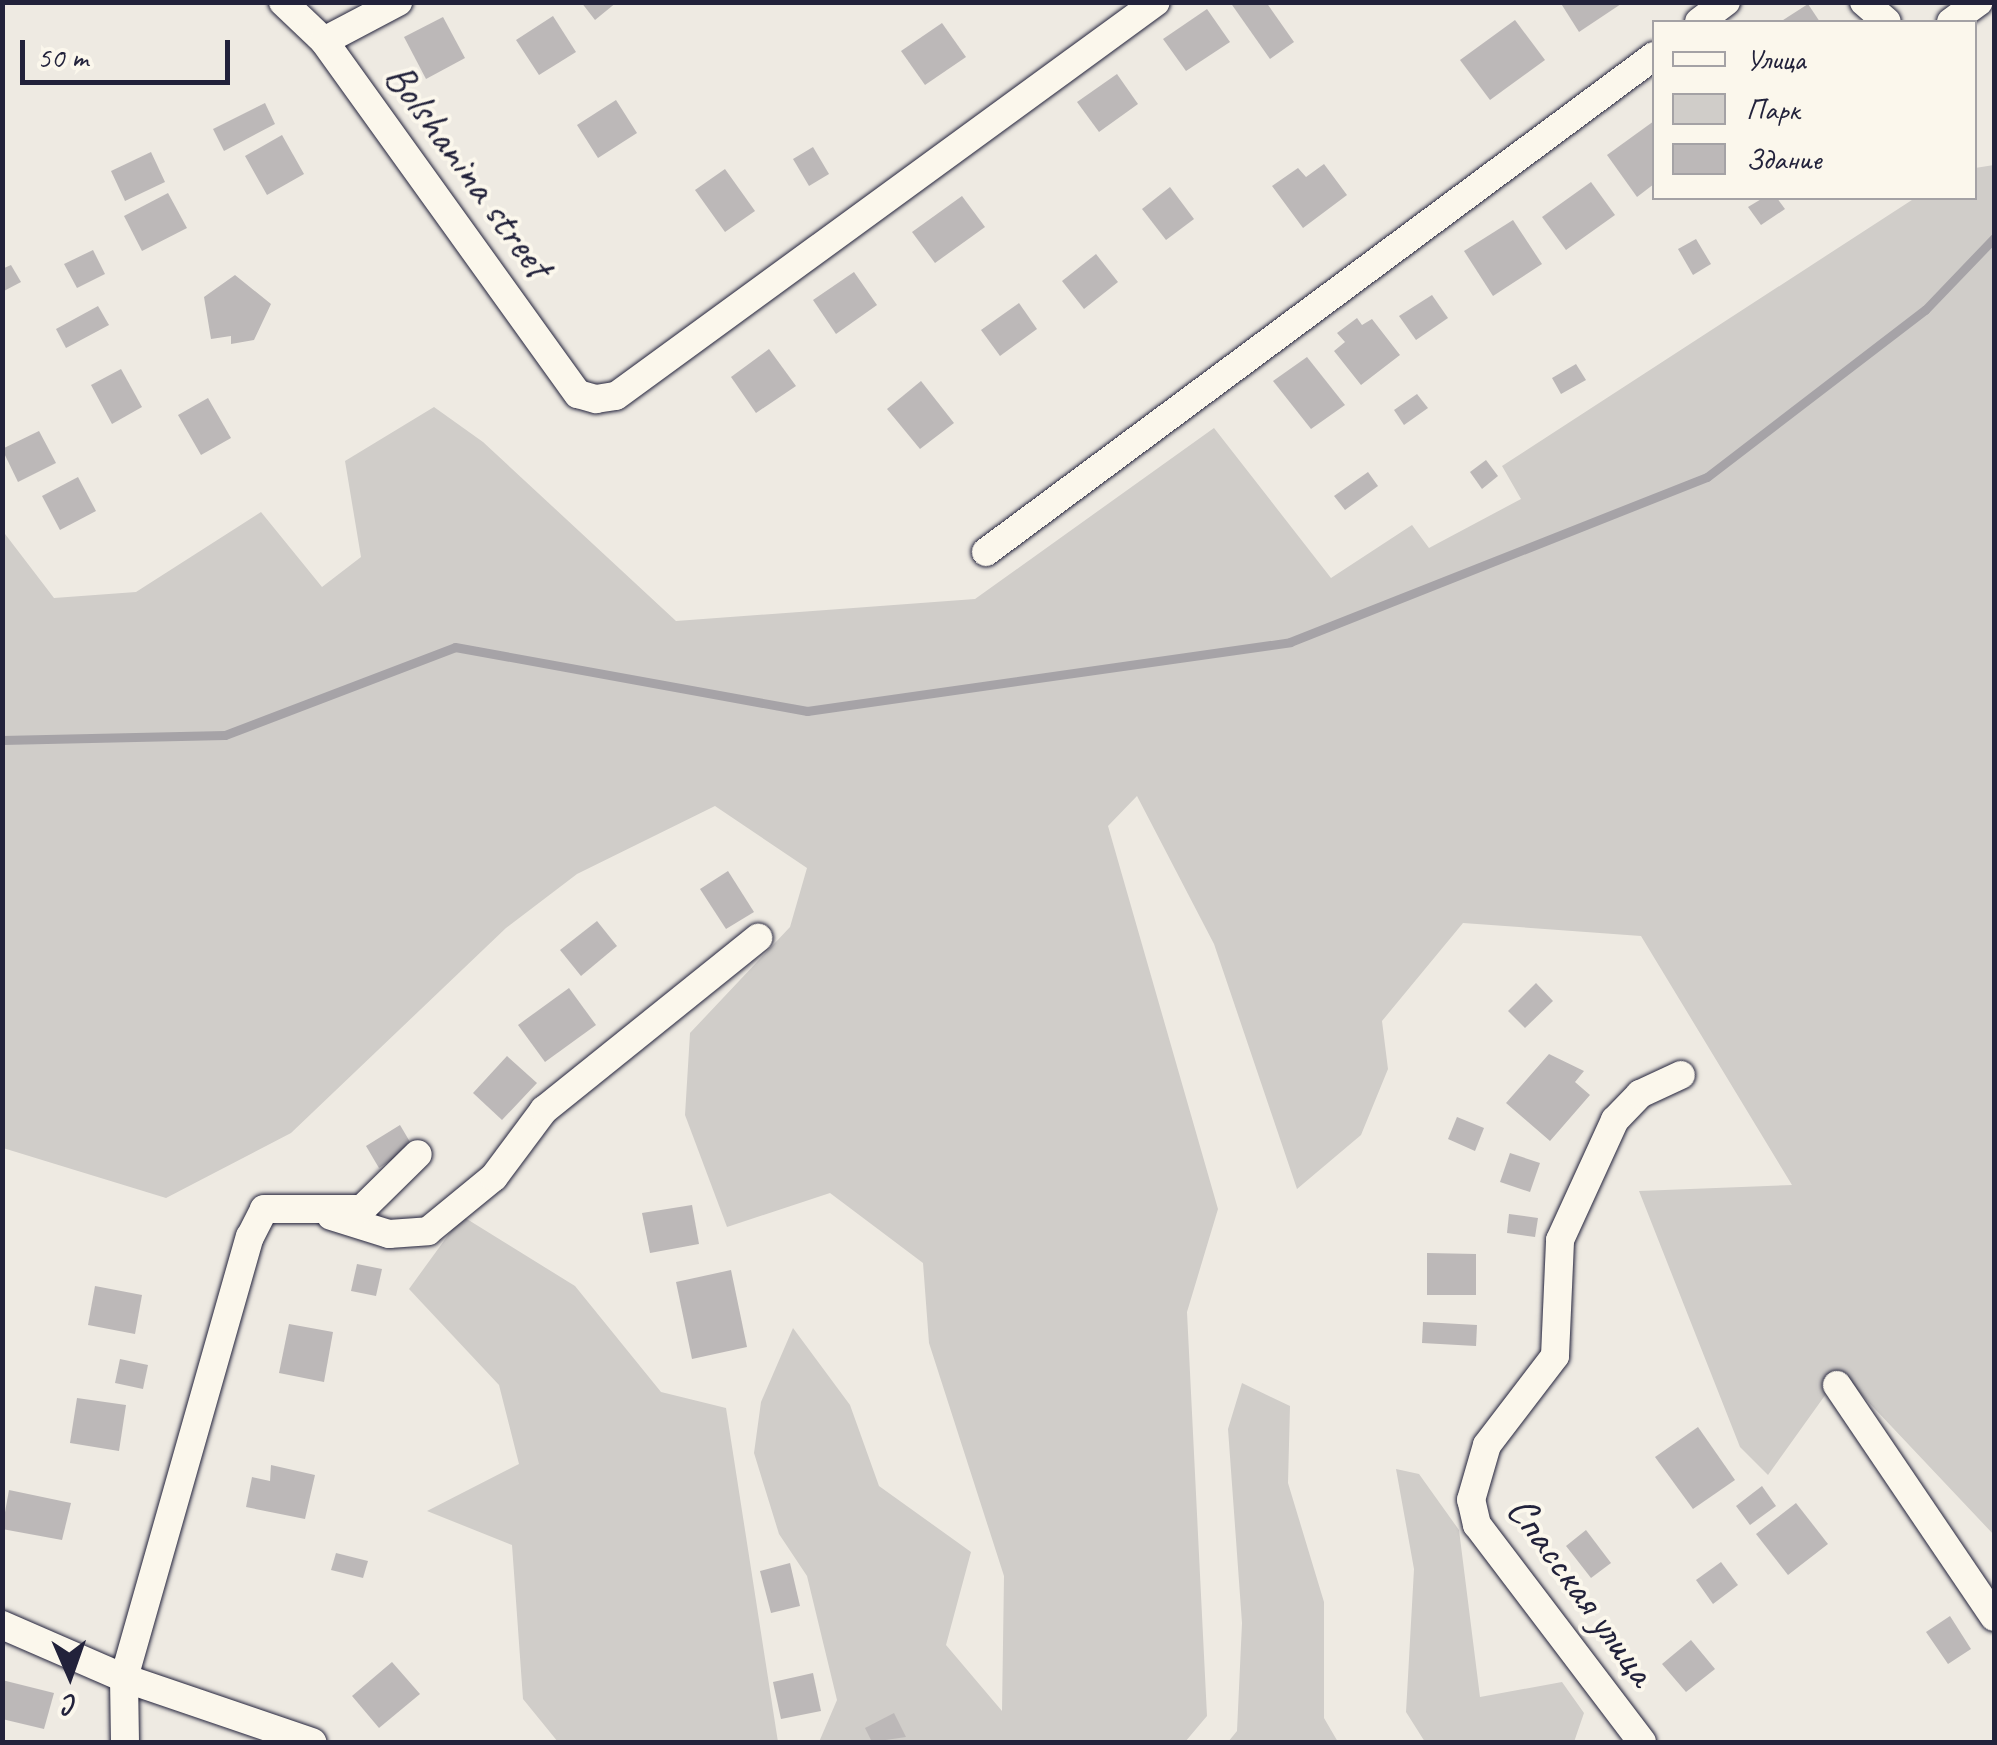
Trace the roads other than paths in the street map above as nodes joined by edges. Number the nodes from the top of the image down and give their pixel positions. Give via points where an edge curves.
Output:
1 (283, 2) edge
2 (398, 2) edge
3 (1156, 2) edge
4 (1726, 2) edge
5 (1864, 2) edge
6 (1980, 2) edge
7 (1702, 20) edge
8 (1885, 20) edge
9 (1954, 20) edge
10 (324, 41) junction
11 (1652, 57) edge
12 (986, 552) dead end
13 (758, 938) dead end
14 (1680, 1075) dead end
15 (418, 1154) dead end
16 (327, 1213) junction
17 (1837, 1385) dead end
18 (1994, 1617) edge
19 (2, 1625) edge
20 (124, 1678) junction
21 (125, 1742) edge
22 (312, 1742) edge
23 (1642, 1742) edge

1 - 10 street, Bolshanina street
2 - 10 street
3 - 10 street, Bolshanina street via 616,396 578,394
4 - 7 street
5 - 8 street
6 - 9 street
11 - 12 street
13 - 16 street via 544,1110 494,1176 428,1231 389,1234
14 - 23 street, Спасская улица via 1640,1094 1615,1120 1560,1240 1555,1356 1488,1445 1471,1500 1477,1525
15 - 16 street via 362,1209
16 - 20 street via 264,1209 250,1238
17 - 18 street
19 - 20 street
20 - 21 street
20 - 22 street

